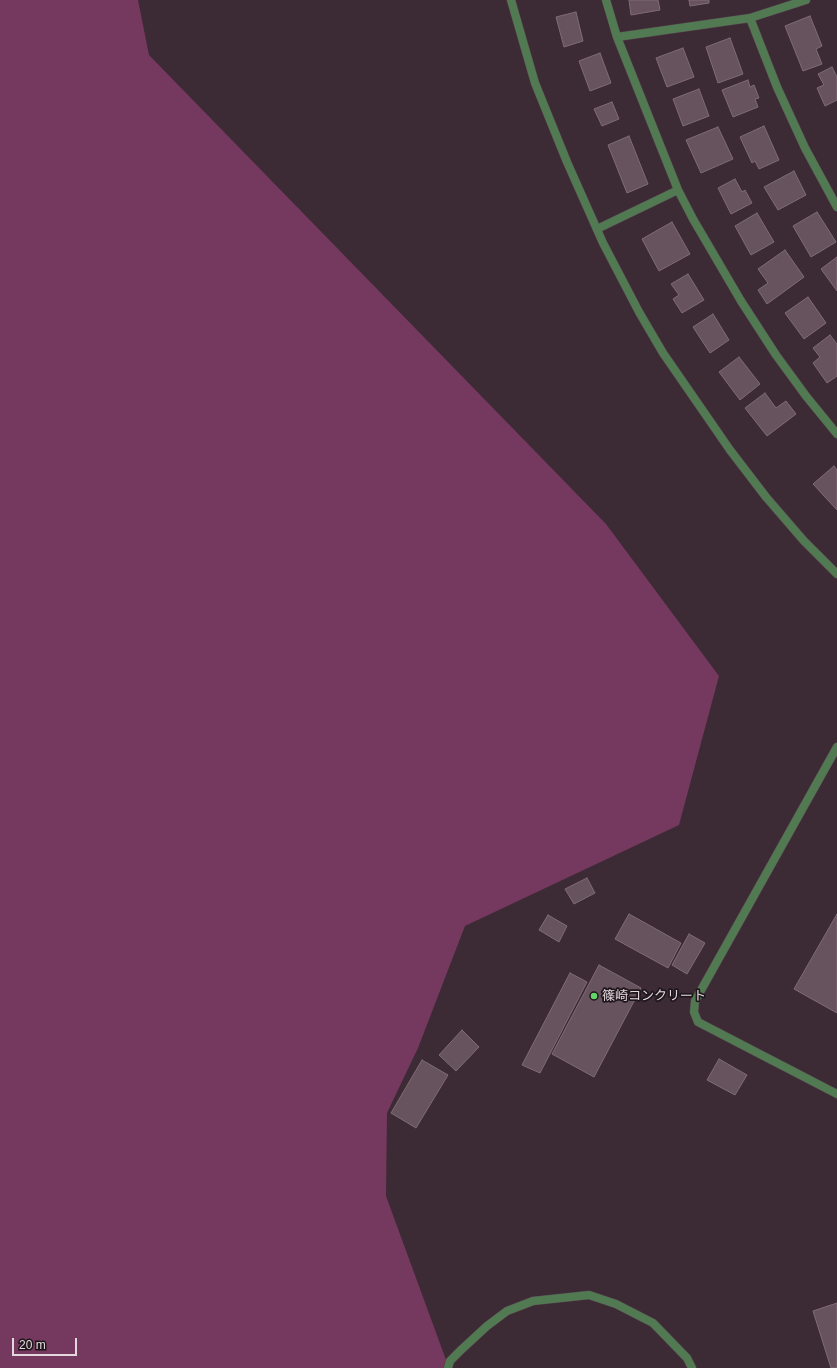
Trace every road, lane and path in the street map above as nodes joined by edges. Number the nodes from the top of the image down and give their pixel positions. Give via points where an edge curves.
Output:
1 (511, 0) edge
2 (606, 0) edge
3 (806, 0) edge
4 (750, 18) junction
5 (617, 37) junction
6 (678, 190) junction
7 (837, 207) edge
8 (597, 229) junction
9 (836, 429) edge
10 (837, 574) edge
11 (837, 747) edge
12 (837, 1094) edge
13 (448, 1368) edge
14 (692, 1368) edge

1 - 8 street via 535,83
2 - 5 street
3 - 4 street
4 - 5 street
4 - 7 street via 777,87 805,148
5 - 6 street
6 - 8 street
6 - 9 street via 748,313 776,355
8 - 10 street via 639,312 693,398 766,497
11 - 12 street via 702,988 695,1001 694,1012 698,1022
13 - 14 street via 450,1361 460,1350 506,1311 533,1302 589,1295 616,1304 653,1323 687,1358

